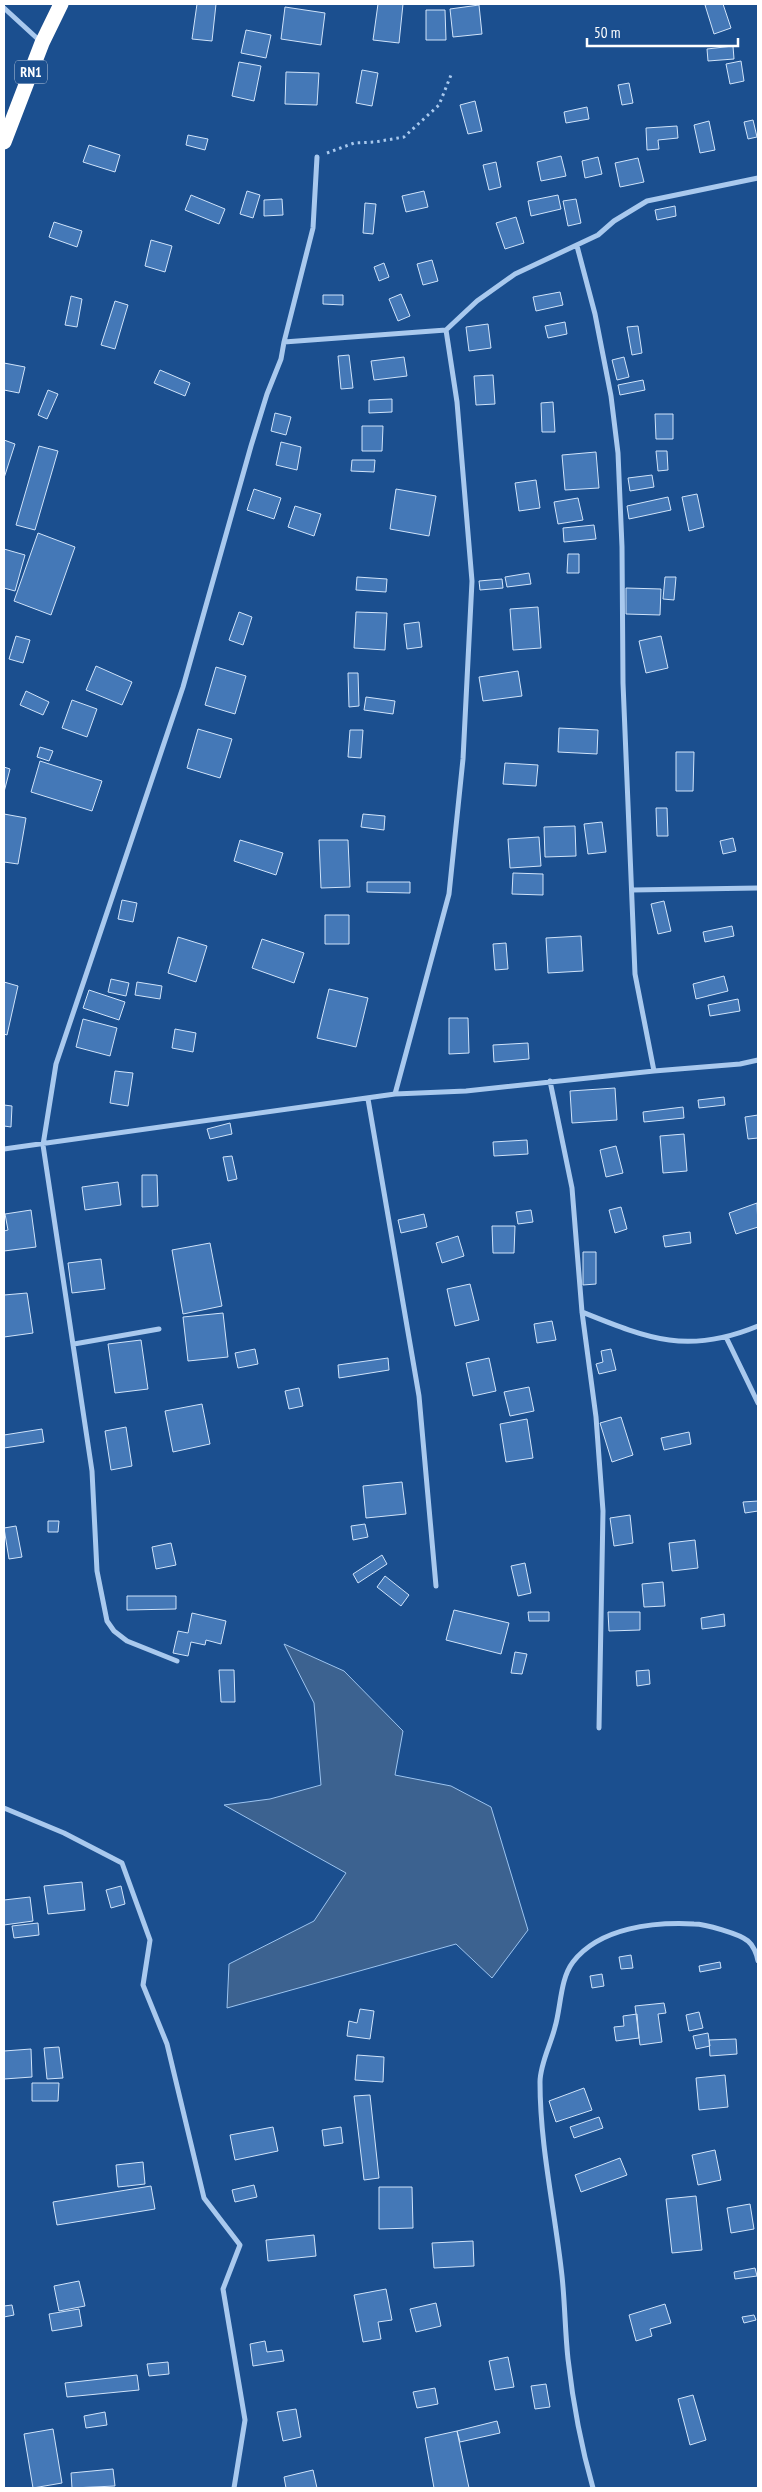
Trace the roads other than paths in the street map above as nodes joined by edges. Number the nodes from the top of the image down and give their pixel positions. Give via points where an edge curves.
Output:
1 (61, 4) edge
2 (4, 8) edge
3 (42, 43) junction
4 (4, 142) edge
5 (317, 157) road end
6 (758, 178) edge
7 (578, 246) junction
8 (446, 330) junction
9 (284, 342) junction
10 (758, 888) edge
11 (632, 890) junction
12 (758, 1060) edge
13 (654, 1070) junction
14 (550, 1082) junction
15 (395, 1094) junction
16 (368, 1098) junction
17 (43, 1144) junction
18 (4, 1149) edge
19 (582, 1312) junction
20 (758, 1326) edge
21 (159, 1329) dead end
22 (726, 1337) junction
23 (74, 1344) junction
24 (758, 1403) edge
25 (436, 1586) dead end
26 (177, 1661) dead end
27 (599, 1728) dead end
28 (4, 1808) edge
29 (758, 1961) edge
30 (234, 2488) edge
31 (593, 2488) edge

1 - 3 highway, RN1
2 - 3 street
3 - 4 highway, RN1
5 - 9 street via 314,228
6 - 7 street via 647,201
7 - 8 street via 514,274 477,301
7 - 11 street via 611,396 618,453
8 - 9 street
8 - 15 street via 457,402 472,581 463,759 449,894
9 - 17 street via 253,437 183,687 56,1064
10 - 11 street
11 - 13 street via 635,974
12 - 13 street
13 - 14 street
14 - 15 street
14 - 19 street via 572,1188
15 - 16 street
16 - 17 street
16 - 25 street via 419,1396
17 - 18 street
17 - 23 street
19 - 22 street via 664,1341 688,1343
19 - 27 street via 596,1416 603,1511
20 - 22 street
21 - 23 street
22 - 24 street
23 - 26 street via 93,1480 97,1571 107,1621 127,1640
28 - 30 street via 122,1863 138,1903 150,1940 143,1985 167,2044 204,2198 240,2245 223,2289 245,2420
29 - 31 street via 747,1940 702,1924 635,1926 587,1949 572,1964 565,1981 540,2079 541,2101 572,2387

